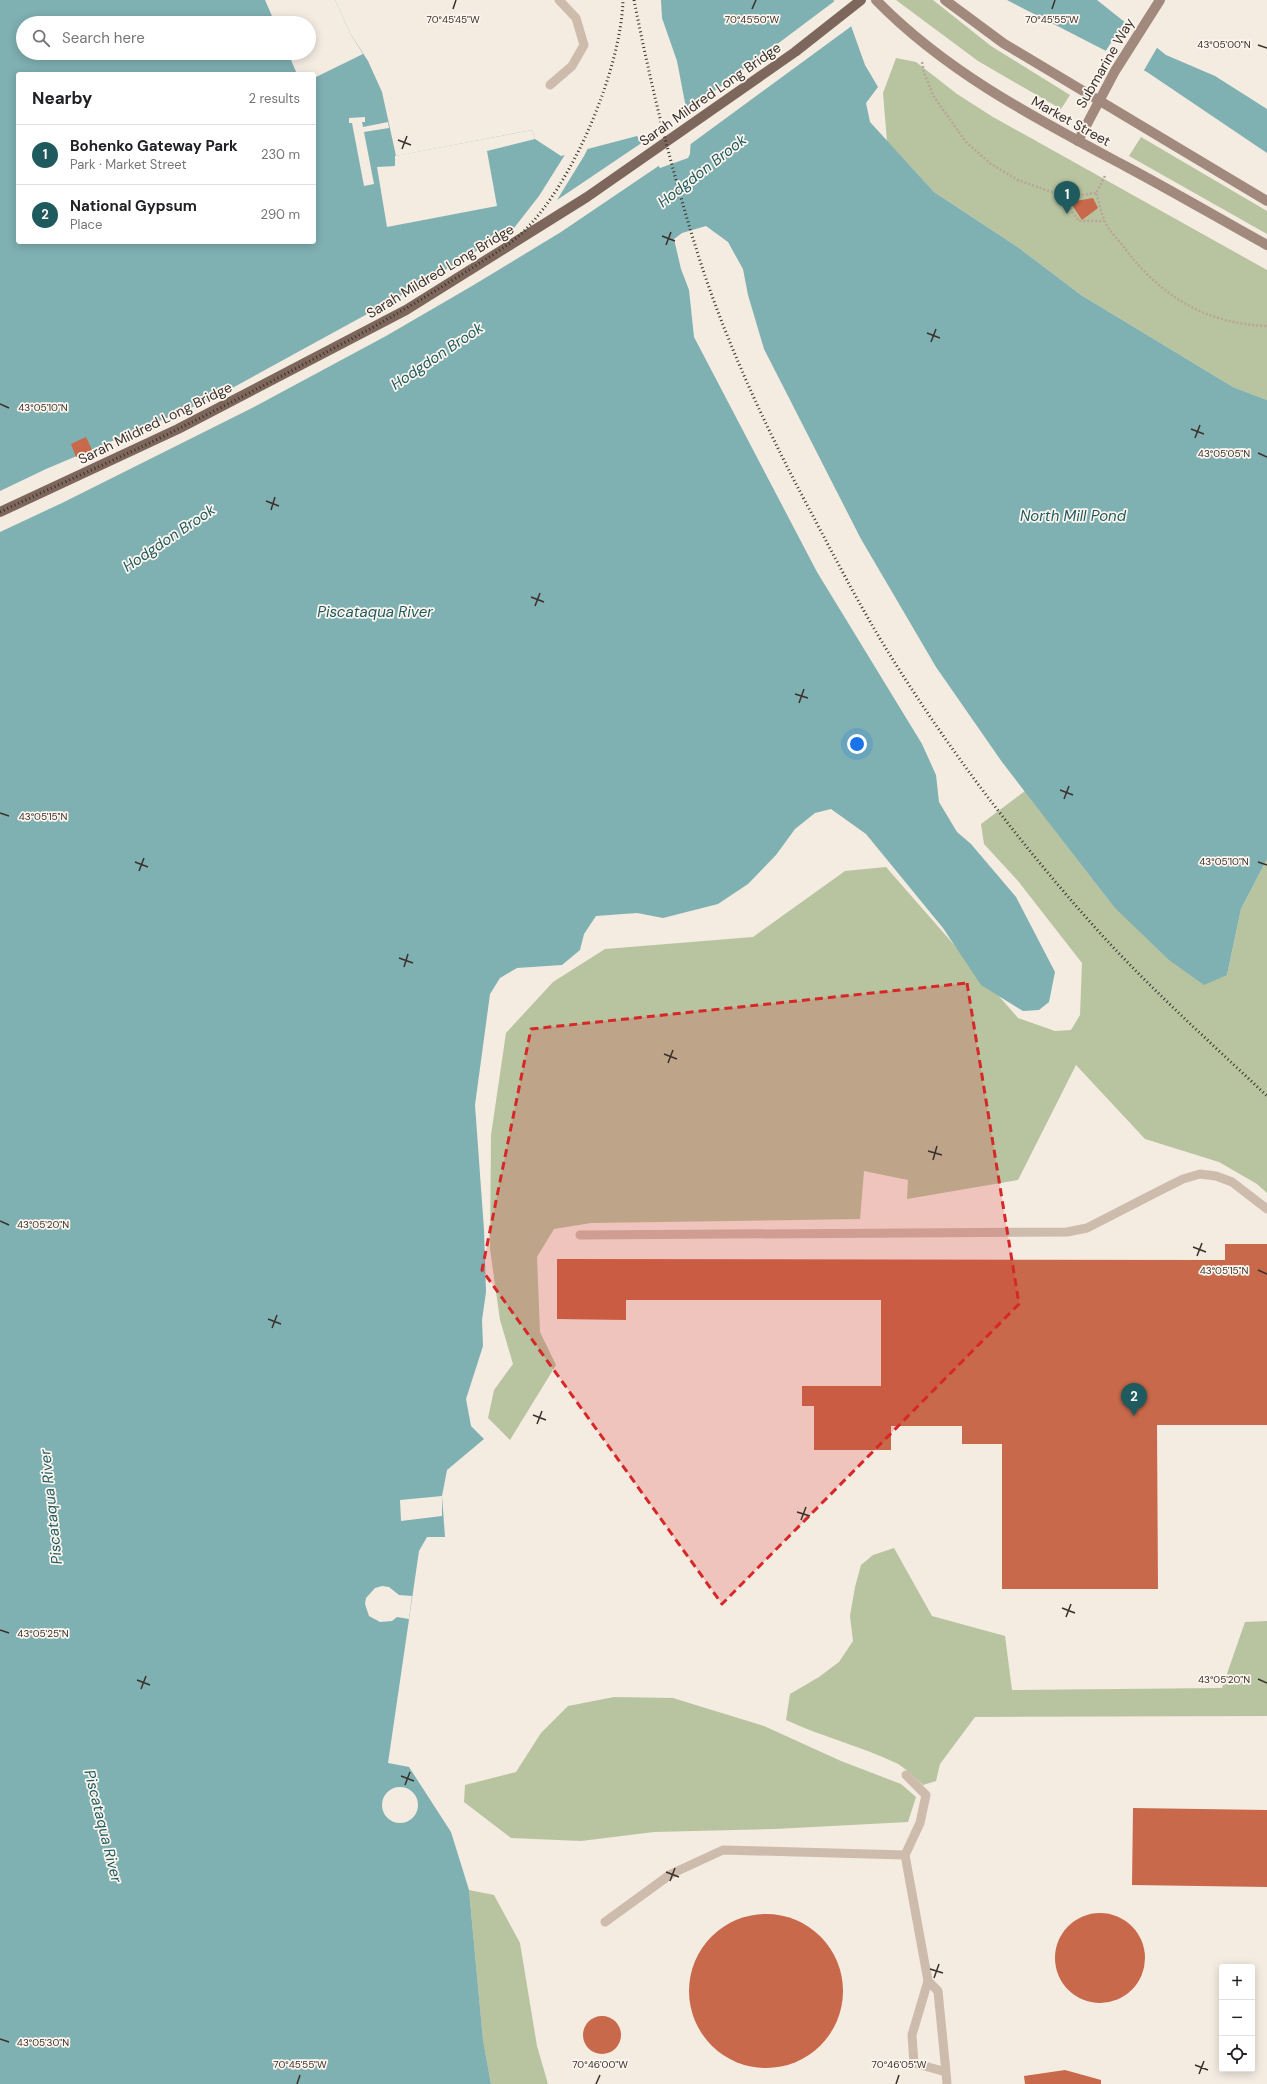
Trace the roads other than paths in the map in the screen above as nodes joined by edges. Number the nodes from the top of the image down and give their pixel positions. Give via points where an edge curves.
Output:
1 (559, 0) edge
2 (861, 0) edge
3 (876, 0) edge
4 (945, 0) edge
5 (1160, 0) edge
6 (550, 85) dead end
7 (1100, 99) junction
8 (1078, 141) junction
9 (1267, 201) edge
10 (1267, 245) edge
11 (0, 512) edge
12 (1267, 1209) edge
13 (580, 1235) dead end
14 (906, 1775) dead end
15 (905, 1855) junction
16 (605, 1922) dead end
17 (928, 1981) junction
18 (946, 2072) junction
19 (947, 2084) edge

1 - 6 lane via 576,18 584,45 572,66
2 - 11 main road, Sarah Mildred Long Bridge via 795,52 587,197 406,310 178,429
3 - 8 main road, Market Street via 915,37 960,72
4 - 7 main road via 1003,43
5 - 7 main road, Submarine Way via 1149,14
7 - 8 main road, Submarine Way
7 - 9 main road
8 - 10 main road, Market Street
12 - 13 lane via 1232,1182 1200,1174 1183,1179 1087,1228 1067,1232
14 - 15 lane via 926,1795 920,1823
15 - 16 lane via 723,1850 671,1874
15 - 17 lane
17 - 18 lane via 938,1991
17 - 18 lane via 912,2035 914,2063
18 - 19 lane

